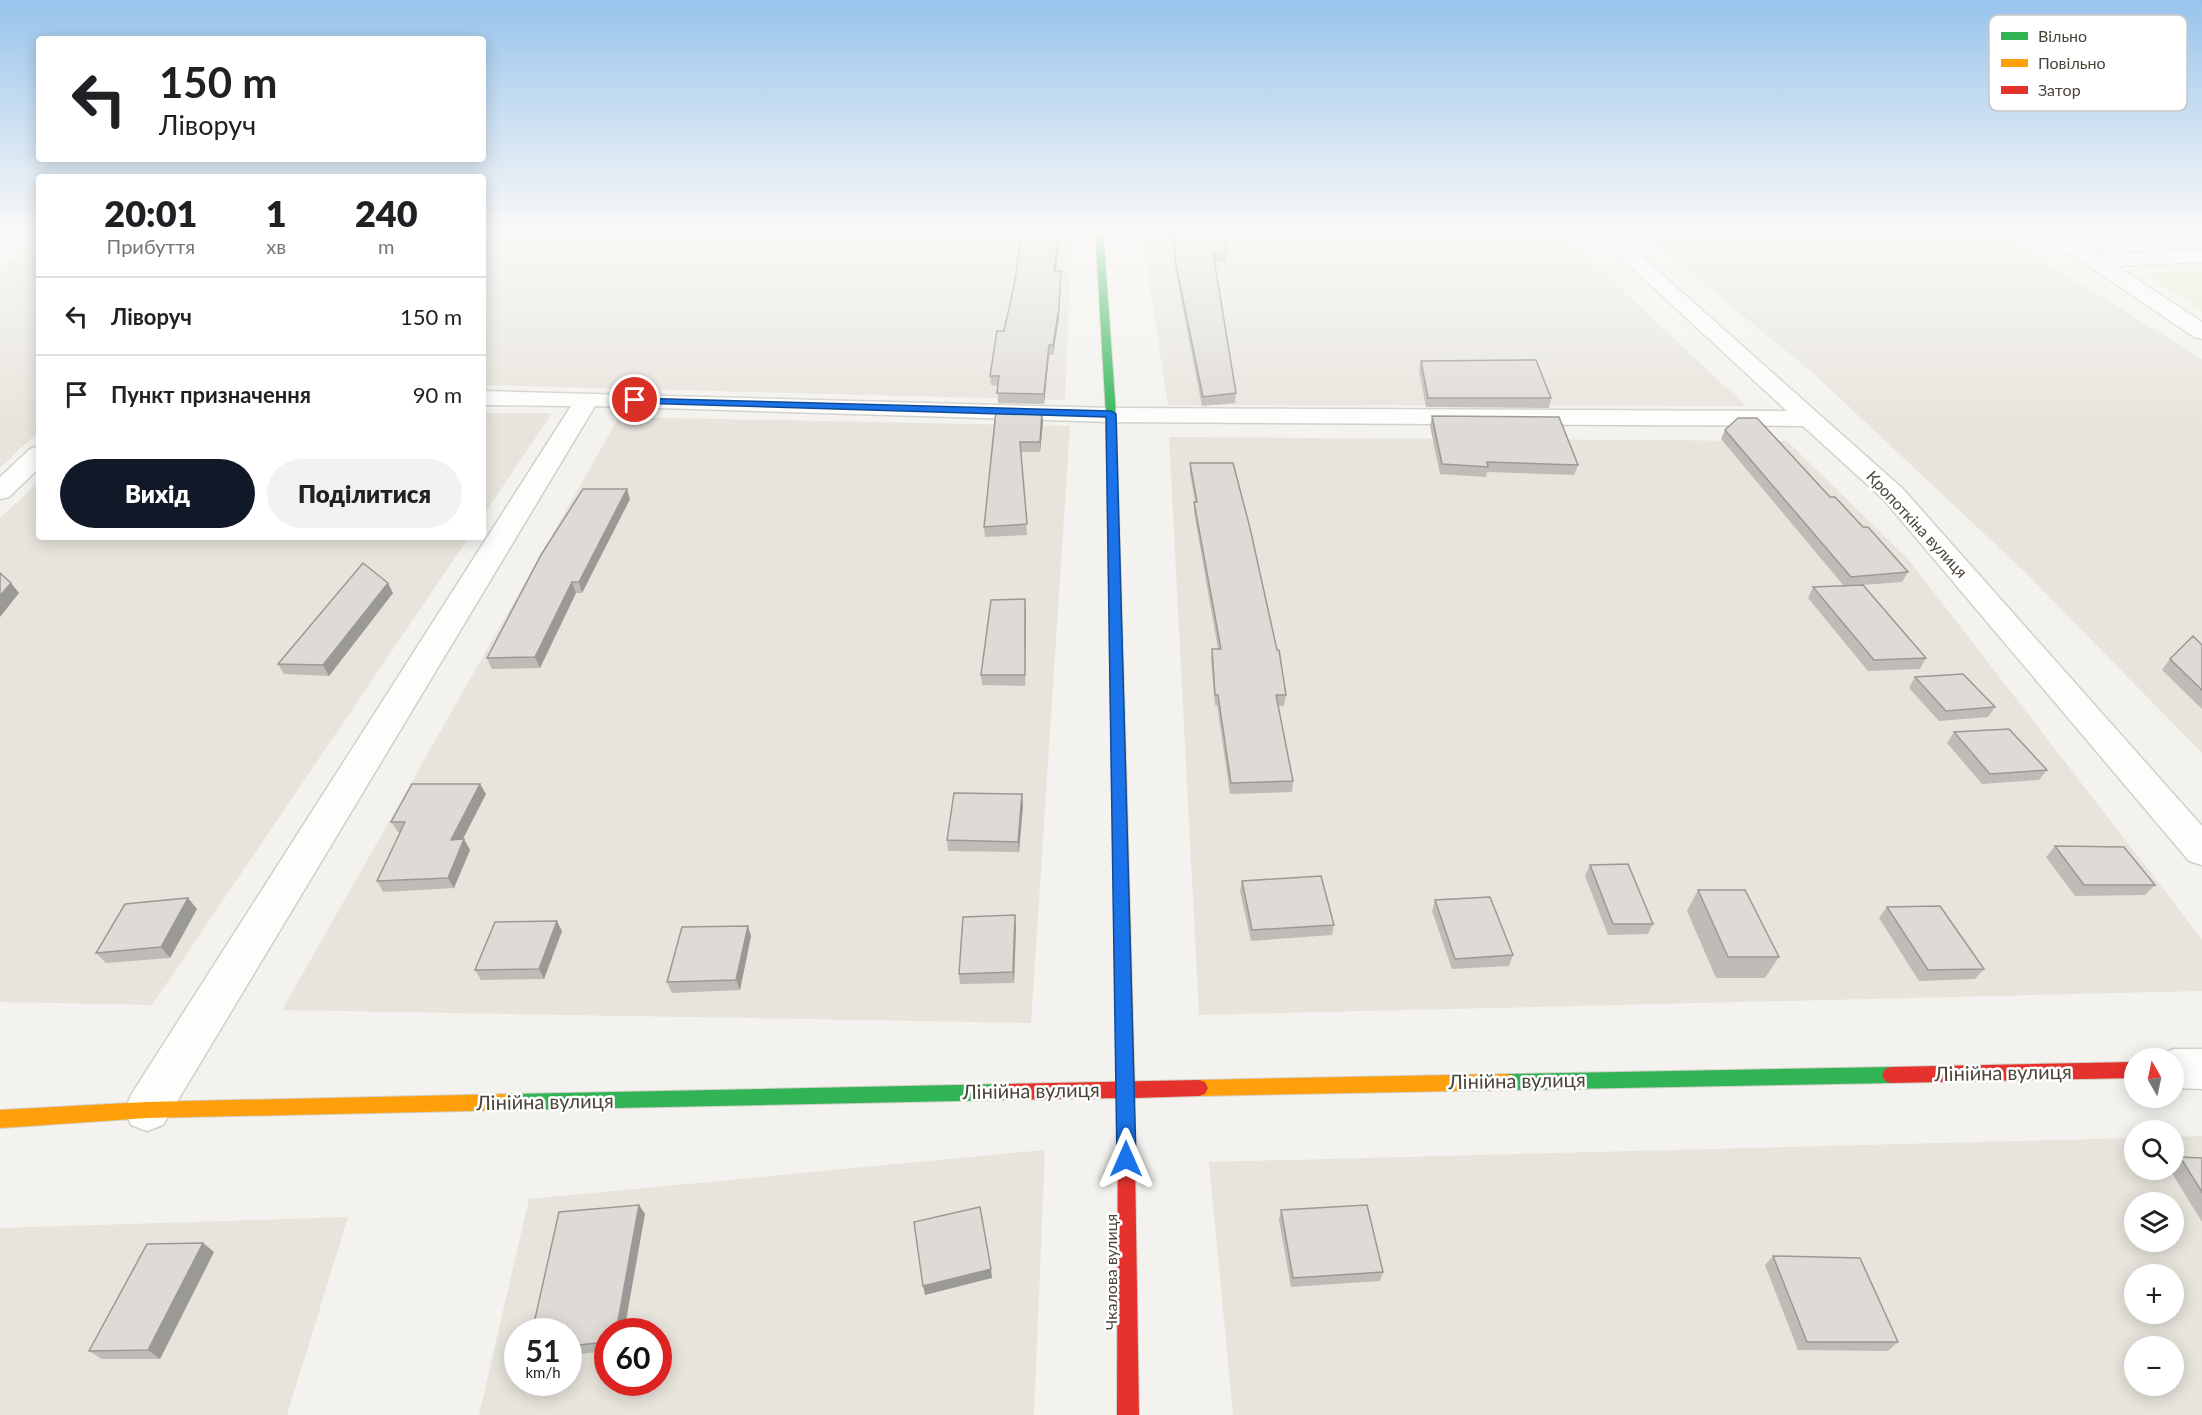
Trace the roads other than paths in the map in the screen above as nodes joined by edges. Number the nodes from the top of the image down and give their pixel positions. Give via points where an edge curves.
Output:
1 (1103, 295) edge
2 (1673, 295) edge
3 (2146, 295) edge
4 (2202, 332) edge
5 (486, 398) edge
6 (587, 399) junction
7 (1111, 414) junction
8 (1812, 419) junction
9 (36, 457) edge
10 (0, 491) edge
11 (2202, 851) edge
12 (2184, 1069) edge
13 (2202, 1069) edge
14 (2124, 1070) edge
15 (1126, 1089) junction
16 (147, 1110) junction
17 (0, 1119) edge
18 (1128, 1415) edge

1 - 7 main road, Чкалова вулиця
2 - 8 street, Кропоткіна вулиця
3 - 4 street
5 - 6 street
6 - 7 street
6 - 16 street
7 - 8 street
7 - 15 main road, Чкалова вулиця
8 - 11 street, Кропоткіна вулиця via 1893,494
9 - 10 street
12 - 13 street
14 - 15 main road, Лінійна вулиця
15 - 16 main road, Лінійна вулиця
15 - 18 main road, Чкалова вулиця
16 - 17 main road, Лінійна вулиця

